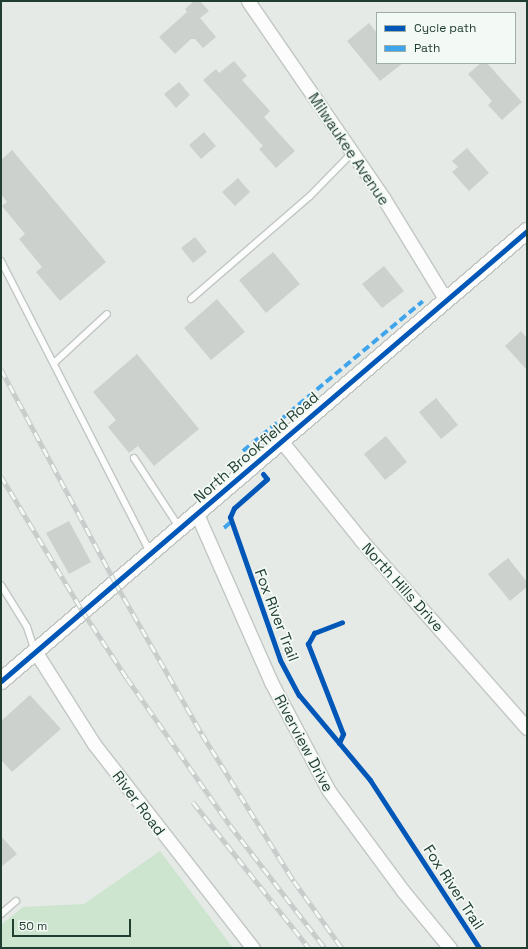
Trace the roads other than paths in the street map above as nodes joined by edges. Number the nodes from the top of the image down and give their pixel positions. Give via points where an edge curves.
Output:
1 (248, 1) edge
2 (352, 153) junction
3 (527, 231) edge
4 (1, 261) edge
5 (191, 299) dead end
6 (446, 300) junction
7 (107, 314) dead end
8 (54, 363) junction
9 (282, 442) junction
10 (134, 458) dead end
11 (197, 514) junction
12 (180, 528) junction
13 (150, 553) junction
14 (1, 585) edge
15 (35, 651) junction
16 (1, 681) edge
17 (527, 728) edge
18 (16, 901) dead end
19 (1, 914) edge
20 (253, 948) edge
21 (450, 948) edge

1 - 2 street, Milwaukee Avenue
2 - 5 lane via 310,196
2 - 6 street, Milwaukee Avenue
3 - 6 street, North Brookfield Road
4 - 8 lane
6 - 9 street, North Brookfield Road
7 - 8 lane
8 - 13 lane
9 - 11 street, North Brookfield Road
9 - 17 street, North Hills Drive via 361,540
10 - 12 lane
11 - 12 street, North Brookfield Road
11 - 21 street, Riverview Drive via 271,682 329,791 403,892
12 - 13 street, North Brookfield Road
13 - 15 street, North Brookfield Road
14 - 15 lane via 27,627
15 - 16 street, North Brookfield Road
15 - 20 street, River Road via 94,744
18 - 19 lane

